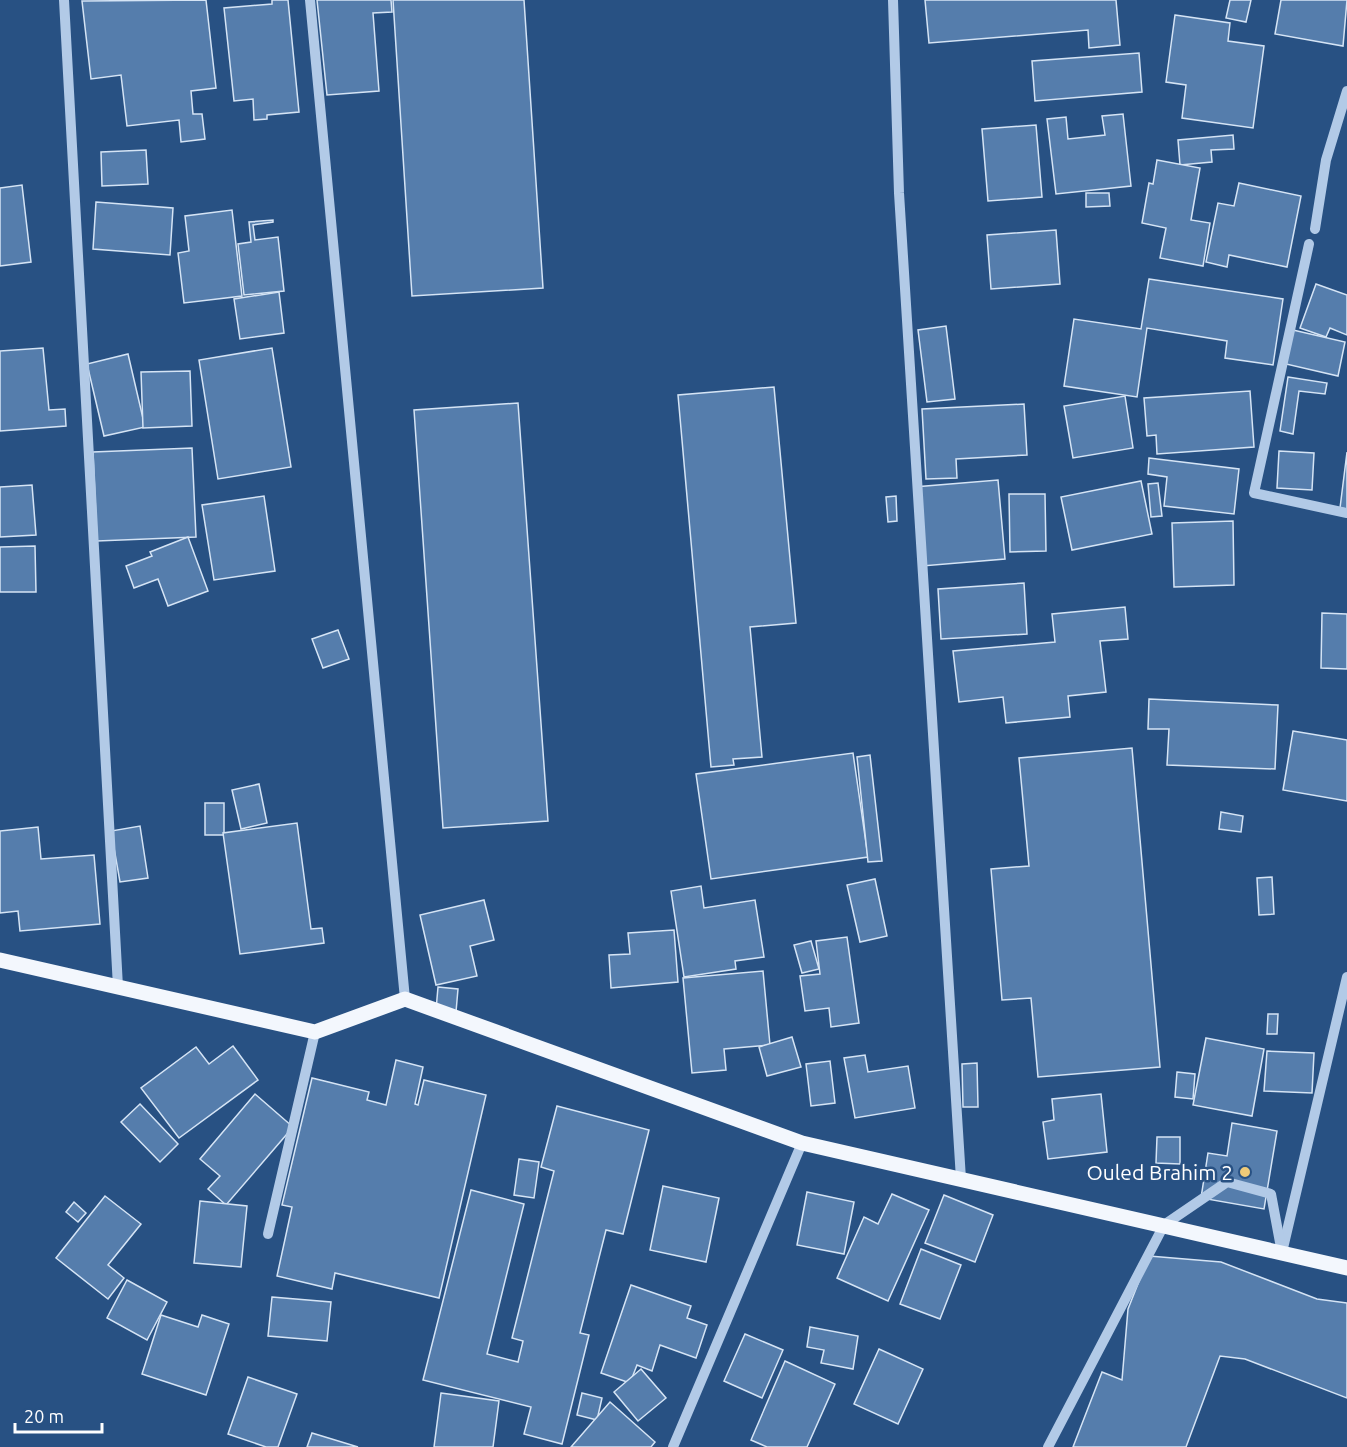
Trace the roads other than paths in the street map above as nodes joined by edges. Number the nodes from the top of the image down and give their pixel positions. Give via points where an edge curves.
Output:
1 (64, 0) edge
2 (310, 0) edge
3 (893, 0) edge
4 (1347, 91) edge
5 (1315, 229) dead end
6 (1309, 244) dead end
7 (1347, 513) edge
8 (0, 960) edge
9 (1347, 977) edge
10 (118, 987) junction
11 (405, 999) junction
12 (315, 1032) junction
13 (802, 1143) junction
14 (961, 1179) junction
15 (1164, 1225) junction
16 (268, 1234) dead end
17 (1282, 1252) junction
18 (1347, 1268) edge
19 (673, 1447) edge
20 (1048, 1447) edge

1 - 10 street
2 - 11 street
3 - 14 street via 899,193
4 - 5 street via 1326,160
6 - 7 street via 1254,493
8 - 10 main road
9 - 17 street
10 - 12 main road
11 - 12 main road
11 - 13 main road
12 - 16 street
13 - 14 main road
13 - 19 street
14 - 15 main road
15 - 17 main road
15 - 17 street via 1227,1182 1271,1194
15 - 20 street
17 - 18 main road

